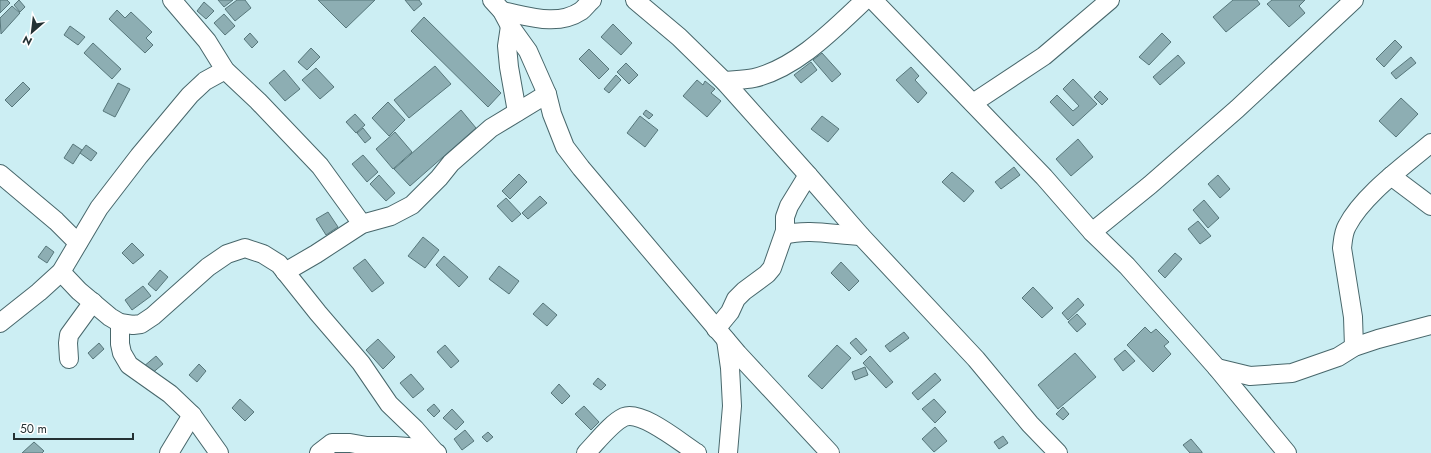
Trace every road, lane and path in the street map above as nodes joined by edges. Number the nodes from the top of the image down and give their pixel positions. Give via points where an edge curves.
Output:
1 (172, 0) edge
2 (592, 0) edge
3 (635, 0) edge
4 (865, 0) edge
5 (873, 0) edge
6 (1110, 0) edge
7 (1354, 0) edge
8 (501, 12) edge
9 (225, 70) junction
10 (724, 81) junction
11 (547, 94) junction
12 (973, 103) junction
13 (517, 112) junction
14 (1431, 143) edge
15 (0, 174) edge
16 (808, 175) junction
17 (1391, 176) junction
18 (1431, 206) edge
19 (362, 224) junction
20 (1092, 232) junction
21 (784, 234) junction
22 (861, 236) junction
23 (78, 243) junction
24 (61, 272) junction
25 (285, 272) junction
26 (93, 302) junction
27 (0, 323) edge
28 (120, 323) junction
29 (1431, 325) edge
30 (721, 334) junction
31 (1354, 347) junction
32 (69, 359) dead end
33 (1217, 368) junction
34 (192, 415) junction
35 (1054, 451) edge
36 (169, 453) edge
37 (219, 453) edge
38 (319, 453) edge
39 (436, 453) edge
40 (586, 453) edge
41 (697, 453) edge
42 (728, 453) edge
43 (830, 453) edge
44 (1287, 453) edge

1 - 9 street via 207,41
2 - 8 street via 581,11 566,18 550,20
3 - 10 street via 679,37
4 - 10 street via 796,59 755,78
5 - 12 street
6 - 12 street via 1044,56
7 - 20 street via 1237,109
8 - 11 street via 528,51
8 - 13 street
9 - 19 street via 320,166
9 - 23 street via 205,81 166,122 99,208
10 - 16 street
11 - 13 street
11 - 30 street via 565,147
12 - 20 street via 1044,177
13 - 19 street via 491,128 468,147 412,205 391,216
14 - 17 street
15 - 23 street
16 - 21 street via 789,206 785,217
16 - 22 street
17 - 18 street
17 - 31 street via 1358,210 1346,227 1343,239 1342,248 1353,317
19 - 25 street
20 - 33 street via 1127,266
21 - 22 street via 807,231
21 - 30 street via 772,268 736,300
22 - 35 street via 976,359
23 - 24 street
24 - 26 street
24 - 27 street
25 - 28 street via 279,264 263,254 245,248 227,254 208,267 141,324
25 - 39 street via 361,363 390,404
26 - 28 street
26 - 32 street via 69,335
28 - 34 street via 122,353 130,365 170,394
29 - 31 street
30 - 42 street via 731,379 732,406
30 - 43 street
31 - 33 street via 1338,357 1292,373 1250,376
33 - 44 street
34 - 36 street
34 - 37 street
38 - 39 street via 332,443 344,443 421,448
40 - 41 street via 624,417 637,416

